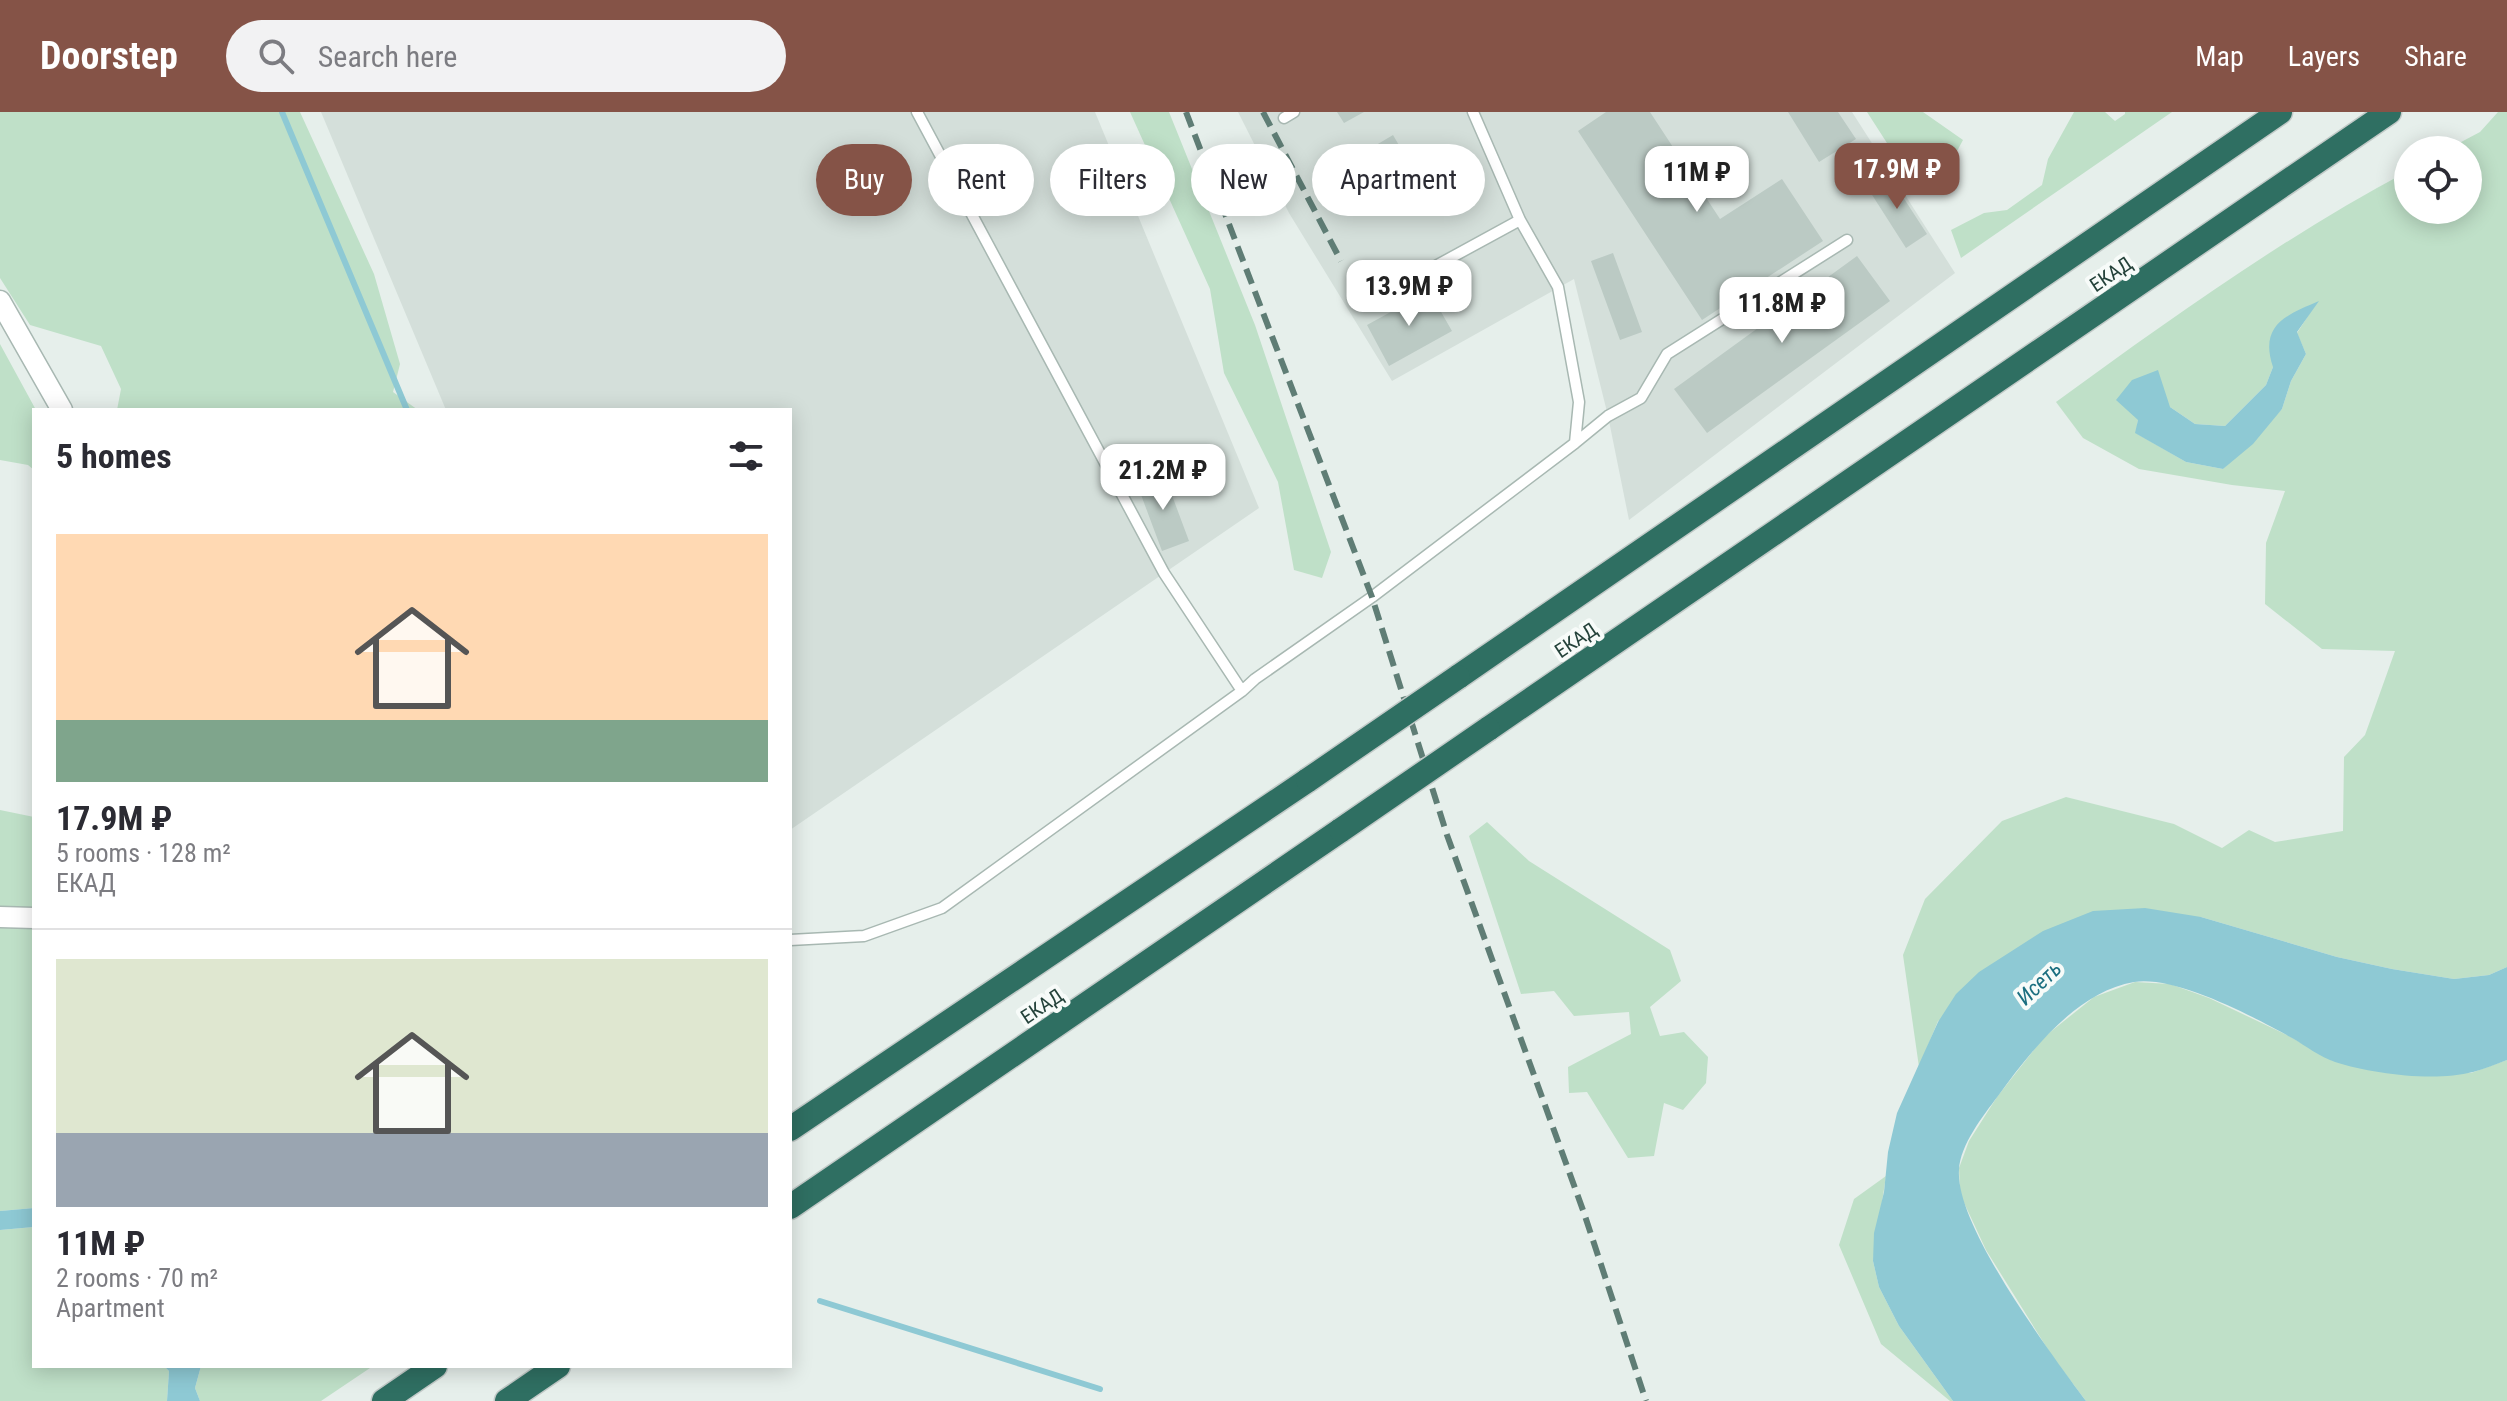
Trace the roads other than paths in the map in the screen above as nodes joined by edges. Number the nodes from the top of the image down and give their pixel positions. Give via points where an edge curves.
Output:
1 (917, 112) edge
2 (1294, 112) edge
3 (1473, 112) edge
4 (2280, 112) edge
5 (2389, 112) edge
6 (1284, 118) dead end
7 (1520, 220) junction
8 (1847, 240) dead end
9 (1410, 280) dead end
10 (0, 301) edge
11 (61, 408) edge
12 (1575, 443) junction
13 (1242, 691) junction
14 (0, 917) edge
15 (32, 918) edge
16 (792, 940) edge
17 (792, 1128) edge
18 (792, 1206) edge
19 (432, 1368) edge
20 (555, 1368) edge
21 (384, 1401) edge
22 (507, 1401) edge

1 - 13 lane via 1164,573
2 - 6 lane
3 - 7 lane
4 - 17 highway, ЕКАД, bridge
5 - 18 highway, ЕКАД, bridge
7 - 9 lane
7 - 12 lane via 1558,287 1579,402
8 - 12 lane via 1667,354 1641,398
10 - 11 street
12 - 13 lane
13 - 16 lane via 942,908 864,936
14 - 15 street
19 - 21 highway
20 - 22 highway

